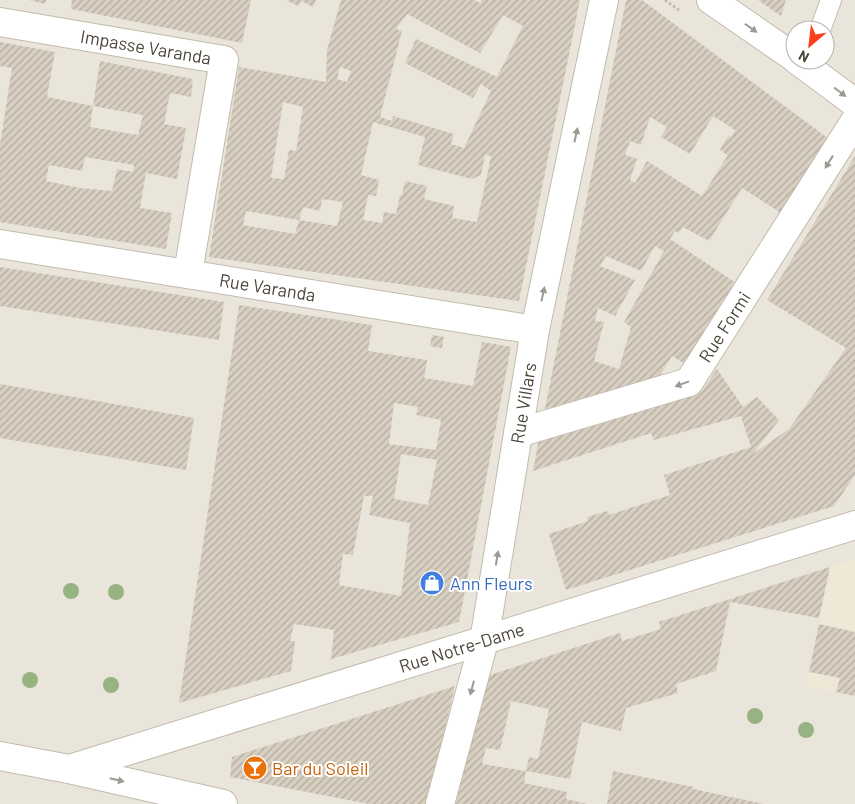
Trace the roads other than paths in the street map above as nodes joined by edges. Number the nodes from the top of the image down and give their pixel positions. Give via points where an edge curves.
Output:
1 (604, 0) edge
2 (712, 0) edge
3 (831, 0) edge
4 (824, 20) edge
5 (0, 22) edge
6 (785, 49) edge
7 (813, 70) edge
8 (855, 103) edge
9 (855, 121) edge
10 (0, 244) edge
11 (188, 273) junction
12 (535, 330) junction
13 (518, 433) junction
14 (855, 525) edge
15 (484, 641) junction
16 (0, 756) edge
17 (69, 768) junction
18 (223, 804) edge
19 (440, 804) edge

12 -> 1 street, Rue Villars
2 -> 6 street
3 - 4 lane
5 - 11 street, Impasse Varanda via 224,60
7 -> 8 street
9 -> 13 street, Rue Formi via 689,382
10 - 11 street, Rue Varanda
11 - 12 street, Rue Varanda
12 - 13 street, Rue Villars
15 -> 13 street, Rue Villars
14 - 15 street, Rue Notre-Dame
15 - 17 street, Rue Notre-Dame
15 -> 19 street, Rue Villars
16 - 17 street
17 -> 18 street

